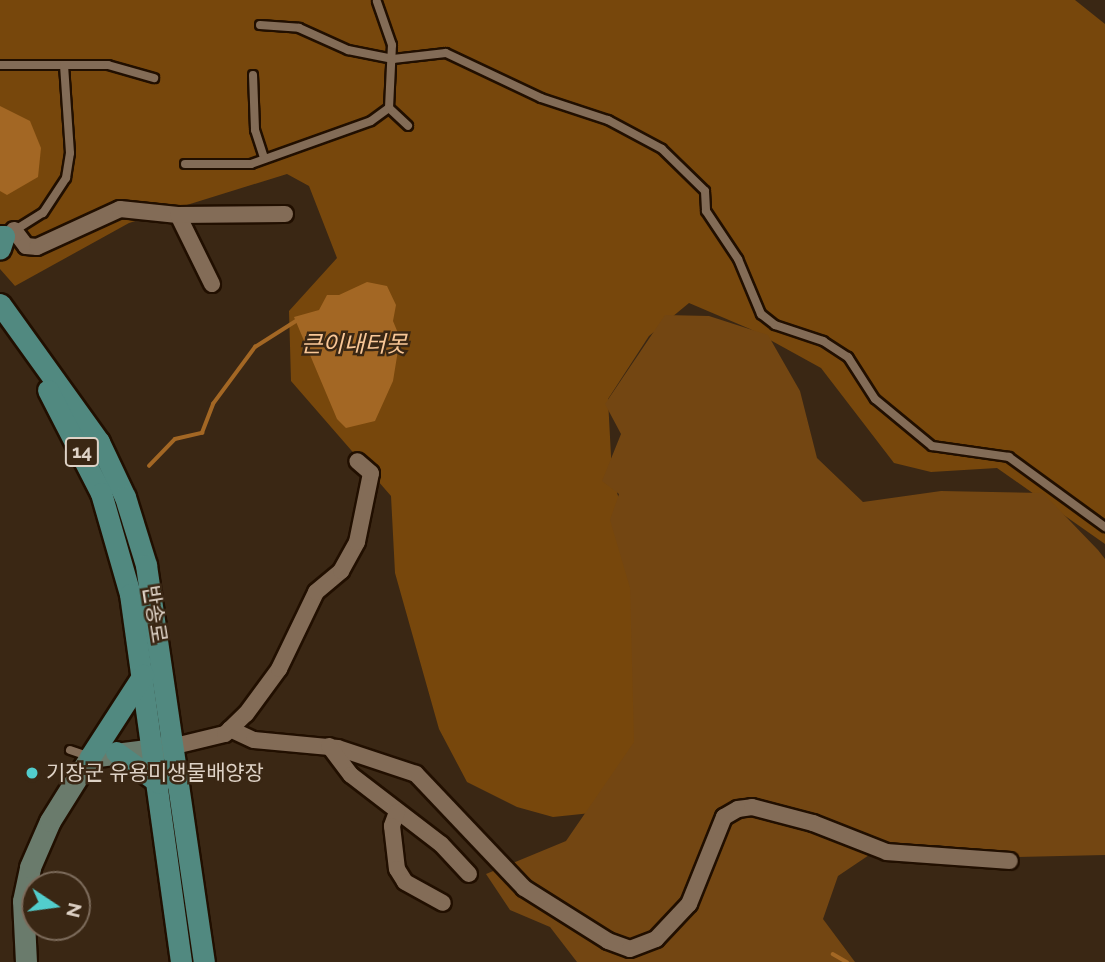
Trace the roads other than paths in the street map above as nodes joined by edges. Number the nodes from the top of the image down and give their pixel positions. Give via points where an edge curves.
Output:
1 (377, 2) edge
2 (260, 25) dead end
3 (393, 58) junction
4 (0, 65) edge
5 (64, 65) junction
6 (253, 75) dead end
7 (154, 78) dead end
8 (389, 108) junction
9 (408, 126) dead end
10 (264, 157) junction
11 (185, 164) dead end
12 (285, 214) dead end
13 (178, 215) junction
14 (3, 238) edge
15 (212, 284) dead end
16 (0, 304) edge
17 (0, 327) edge
18 (357, 461) dead end
19 (1105, 527) edge
20 (138, 644) junction
21 (143, 675) junction
22 (165, 683) junction
23 (230, 729) junction
24 (329, 746) junction
25 (165, 747) junction
26 (116, 752) junction
27 (80, 753) junction
28 (159, 783) junction
29 (397, 812) junction
30 (1010, 861) dead end
31 (468, 874) dead end
32 (443, 903) dead end
33 (26, 962) edge
34 (181, 962) edge
35 (204, 962) edge

1 - 3 lane
2 - 3 lane via 299,28 348,50
3 - 8 lane
3 - 19 lane via 446,53 541,98 608,121 662,149 705,191 706,211 738,259 761,314 848,357 875,399 932,446 1009,457
4 - 5 lane
5 - 7 lane via 108,65
5 - 14 lane via 70,153 66,178 43,213
6 - 10 lane via 255,130
8 - 9 lane
8 - 10 lane via 371,121
10 - 11 lane via 236,167
12 - 13 street
13 - 14 street via 120,209 37,247
13 - 15 street
16 - 22 main road, 반송로 / 14 via 93,433 125,497 151,584
17 - 20 main road, 반송로 / 14 via 33,365 59,407 101,493 130,594
18 - 23 street via 372,473 354,550 333,581 316,592 279,669
20 - 21 main road, 반송로 / 14
20 - 22 main road via 149,653 156,687
21 - 25 main road, 반송로 / 14
21 - 27 main road
22 - 25 main road, 반송로 / 14
23 - 24 street via 254,740
23 - 25 street via 220,737
24 - 29 street via 351,775
24 - 30 street via 416,774 524,888 608,941 630,949 656,939 689,904 723,817 738,809 752,807 813,823 887,852
25 - 26 street
25 - 28 main road, 반송로 / 14
25 - 35 main road, 반송로 / 14
26 - 27 street
26 - 28 main road
27 - 33 street via 30,867 23,901
28 - 34 main road, 반송로 / 14
29 - 31 street via 441,845
29 - 32 street via 392,826 397,869 405,882

